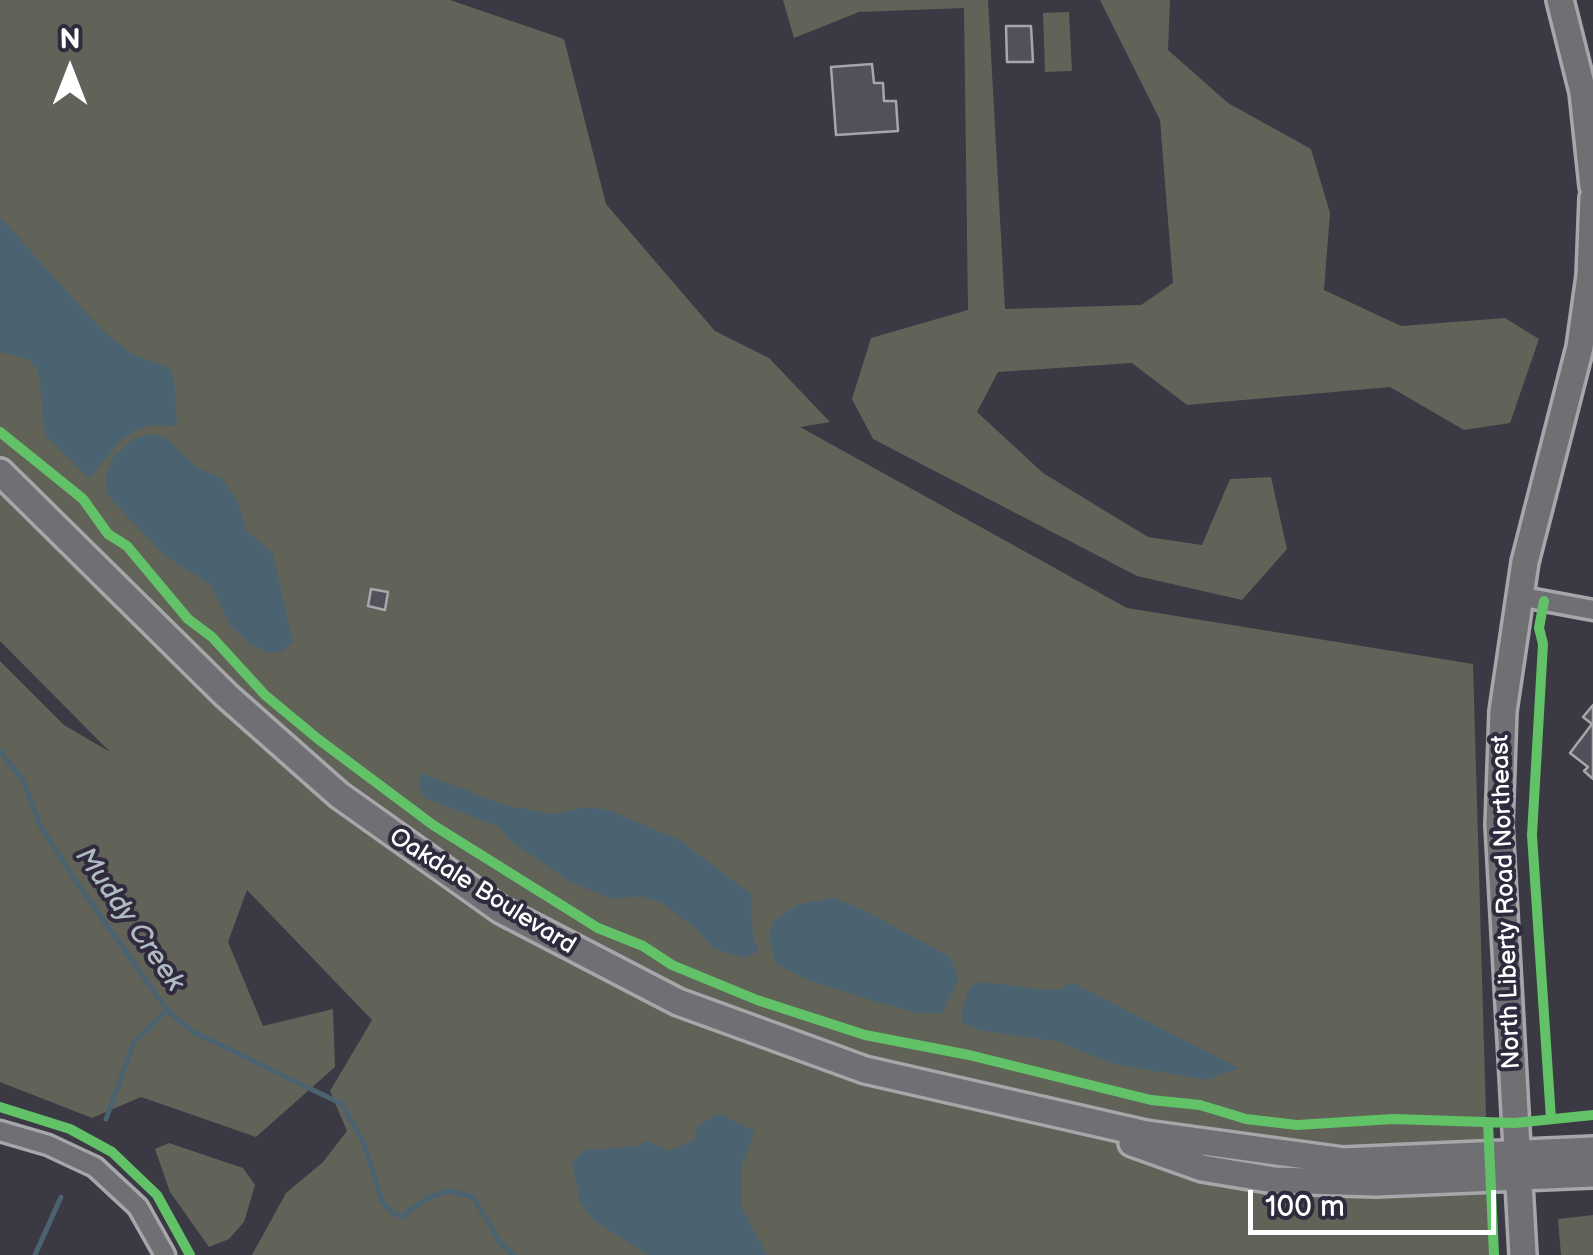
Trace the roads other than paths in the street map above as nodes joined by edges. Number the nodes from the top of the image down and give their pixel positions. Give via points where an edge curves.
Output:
1 (1560, 0) edge
2 (1588, 91) edge
3 (1593, 186) edge
4 (1593, 198) edge
5 (0, 472) edge
6 (1518, 596) junction
7 (1591, 610) edge
8 (0, 1131) edge
9 (1593, 1150) edge
10 (1517, 1166) junction
11 (1593, 1174) edge
12 (165, 1255) edge
13 (1523, 1255) edge

1 - 2 main road
2 - 3 main road
4 - 6 main road, North Liberty Road Northeast via 1580,347
5 - 10 main road, Oakdale Boulevard via 300,764 404,846 501,910 632,981 770,1039 897,1079 1076,1121 1309,1159
6 - 7 street
6 - 10 main road, North Liberty Road Northeast via 1502,711 1500,825
8 - 12 street via 95,1167 138,1207
9 - 10 main road
10 - 11 main road
10 - 13 main road, North Liberty Road Northeast

